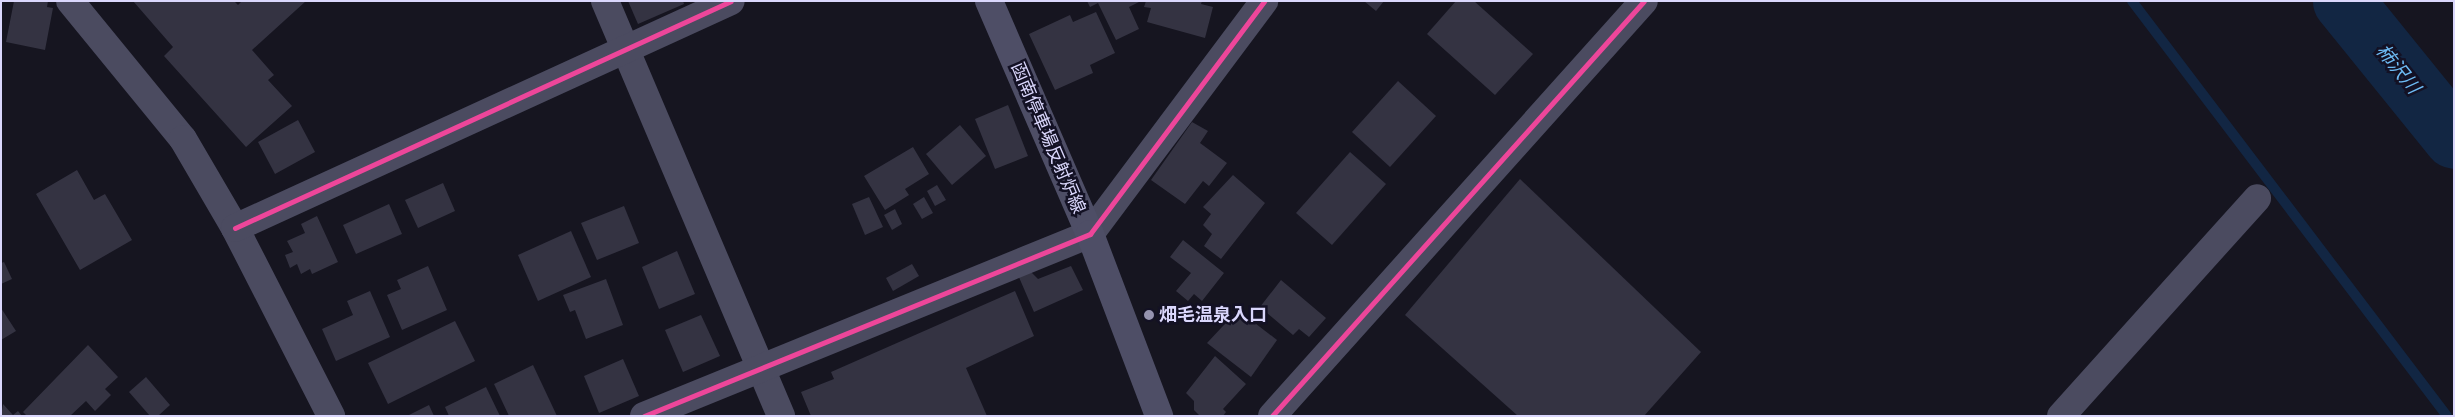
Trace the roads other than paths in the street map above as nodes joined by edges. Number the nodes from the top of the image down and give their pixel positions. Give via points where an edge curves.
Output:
1 (70, 1) edge
2 (605, 1) edge
3 (731, 1) edge
4 (989, 1) edge
5 (1264, 1) edge
6 (1644, 1) edge
7 (625, 50) junction
8 (2257, 198) dead end
9 (235, 228) junction
10 (1090, 234) junction
11 (761, 369) junction
12 (331, 416) edge
13 (644, 416) edge
14 (781, 416) edge
15 (1159, 416) edge
16 (1272, 416) edge
17 (2062, 416) edge

1 - 9 street via 183,139
2 - 7 street
3 - 7 street
4 - 10 main road, 函南停車場反射炉線
5 - 10 street
6 - 16 street
7 - 9 street
7 - 11 street
8 - 17 street
9 - 12 street
10 - 11 street
10 - 15 main road, 函南停車場反射炉線
11 - 13 street
11 - 14 street

